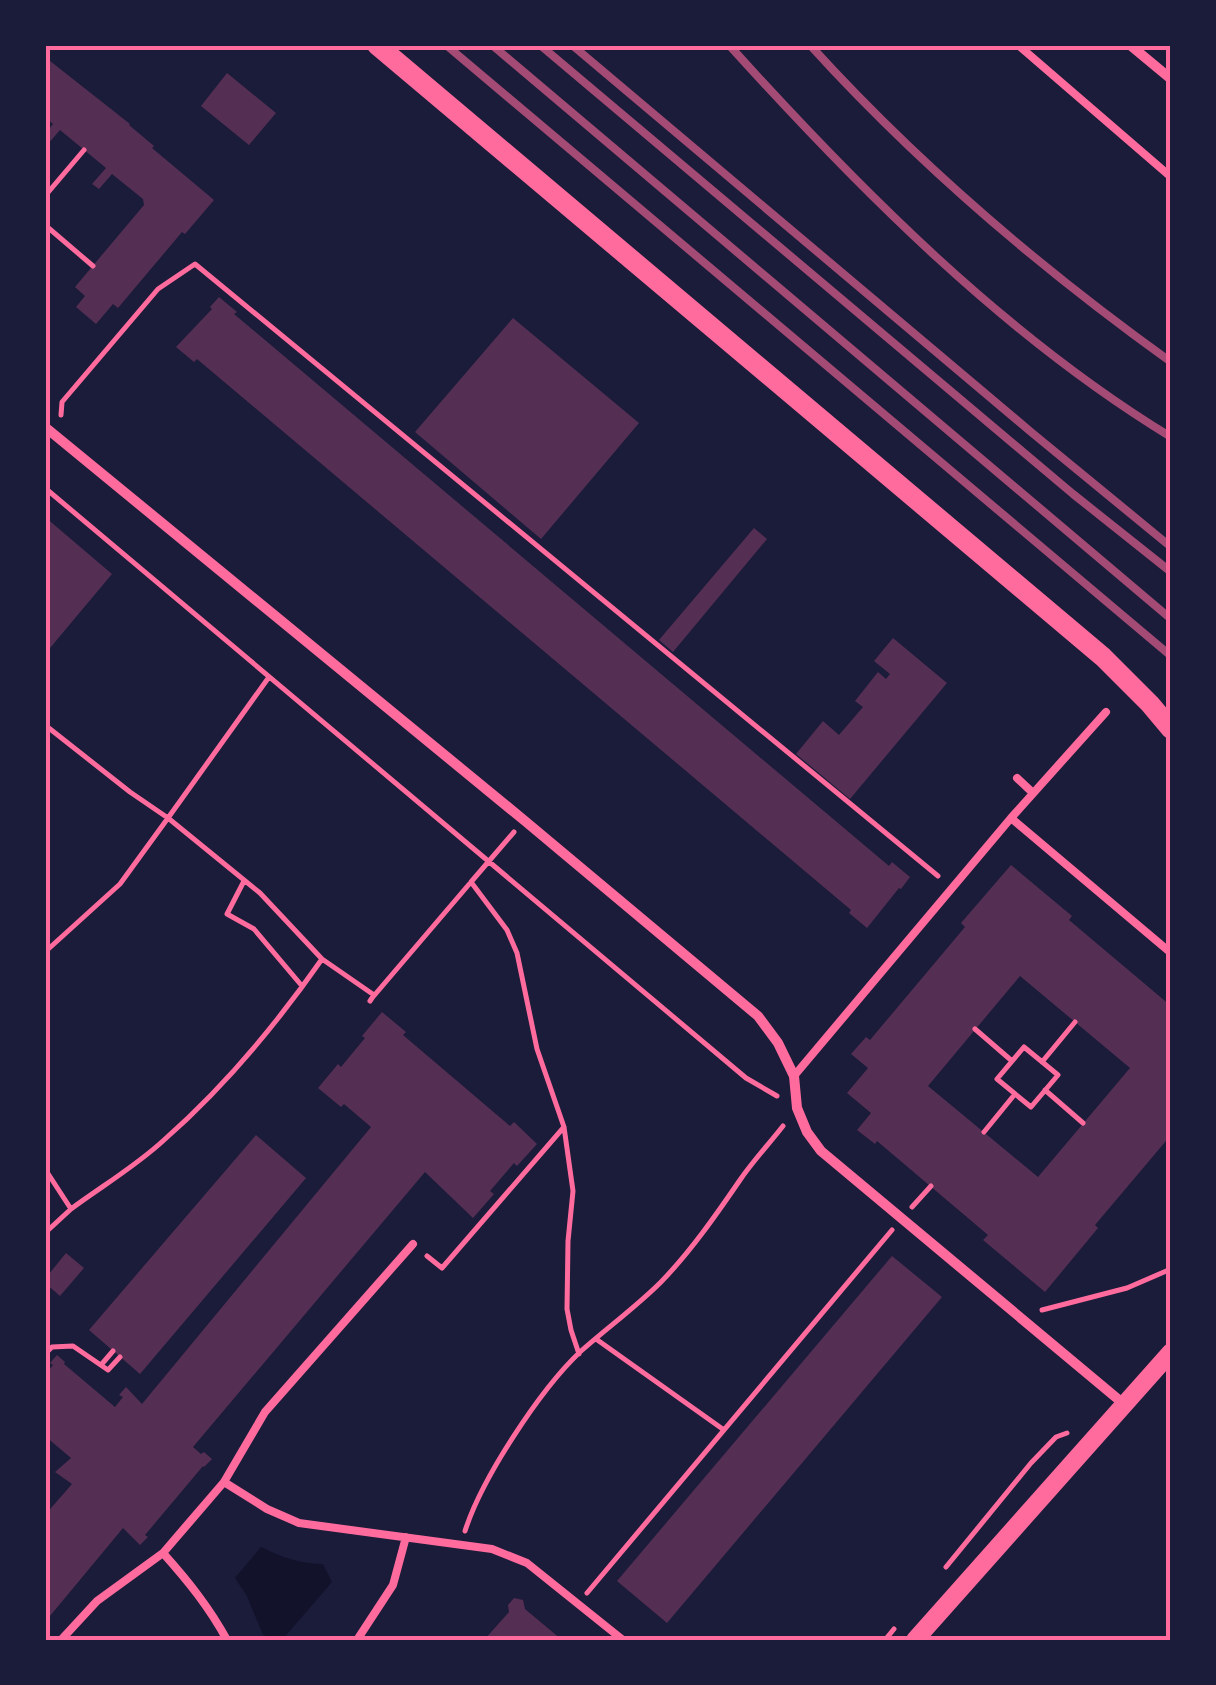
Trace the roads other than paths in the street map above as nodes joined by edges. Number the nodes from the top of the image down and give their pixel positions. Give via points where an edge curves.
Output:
1 (377, 45) edge
2 (1018, 45) edge
3 (1130, 45) edge
4 (1171, 79) edge
5 (1171, 177) edge
6 (45, 427) edge
7 (1106, 712) dead end
8 (1171, 729) edge
9 (1017, 778) dead end
10 (1033, 793) junction
11 (1011, 818) junction
12 (1171, 954) edge
13 (794, 1076) junction
14 (413, 1244) road end
15 (1171, 1352) edge
16 (1126, 1405) junction
17 (224, 1482) junction
18 (406, 1536) junction
19 (163, 1553) junction
20 (61, 1640) edge
21 (226, 1640) edge
22 (356, 1640) edge
23 (623, 1640) edge
24 (915, 1640) edge

1 - 8 main road via 1103,657
2 - 5 lane
3 - 4 street
6 - 13 street via 758,1016
7 - 10 lane
9 - 10 lane
10 - 11 lane
11 - 12 lane
11 - 13 lane
13 - 16 street via 797,1108 822,1151
14 - 17 lane via 264,1412
15 - 16 street
16 - 24 street
17 - 18 lane via 299,1524
17 - 19 lane
18 - 22 lane via 393,1586
18 - 23 lane via 492,1549 527,1563
19 - 20 lane via 97,1601
19 - 21 lane via 204,1601

